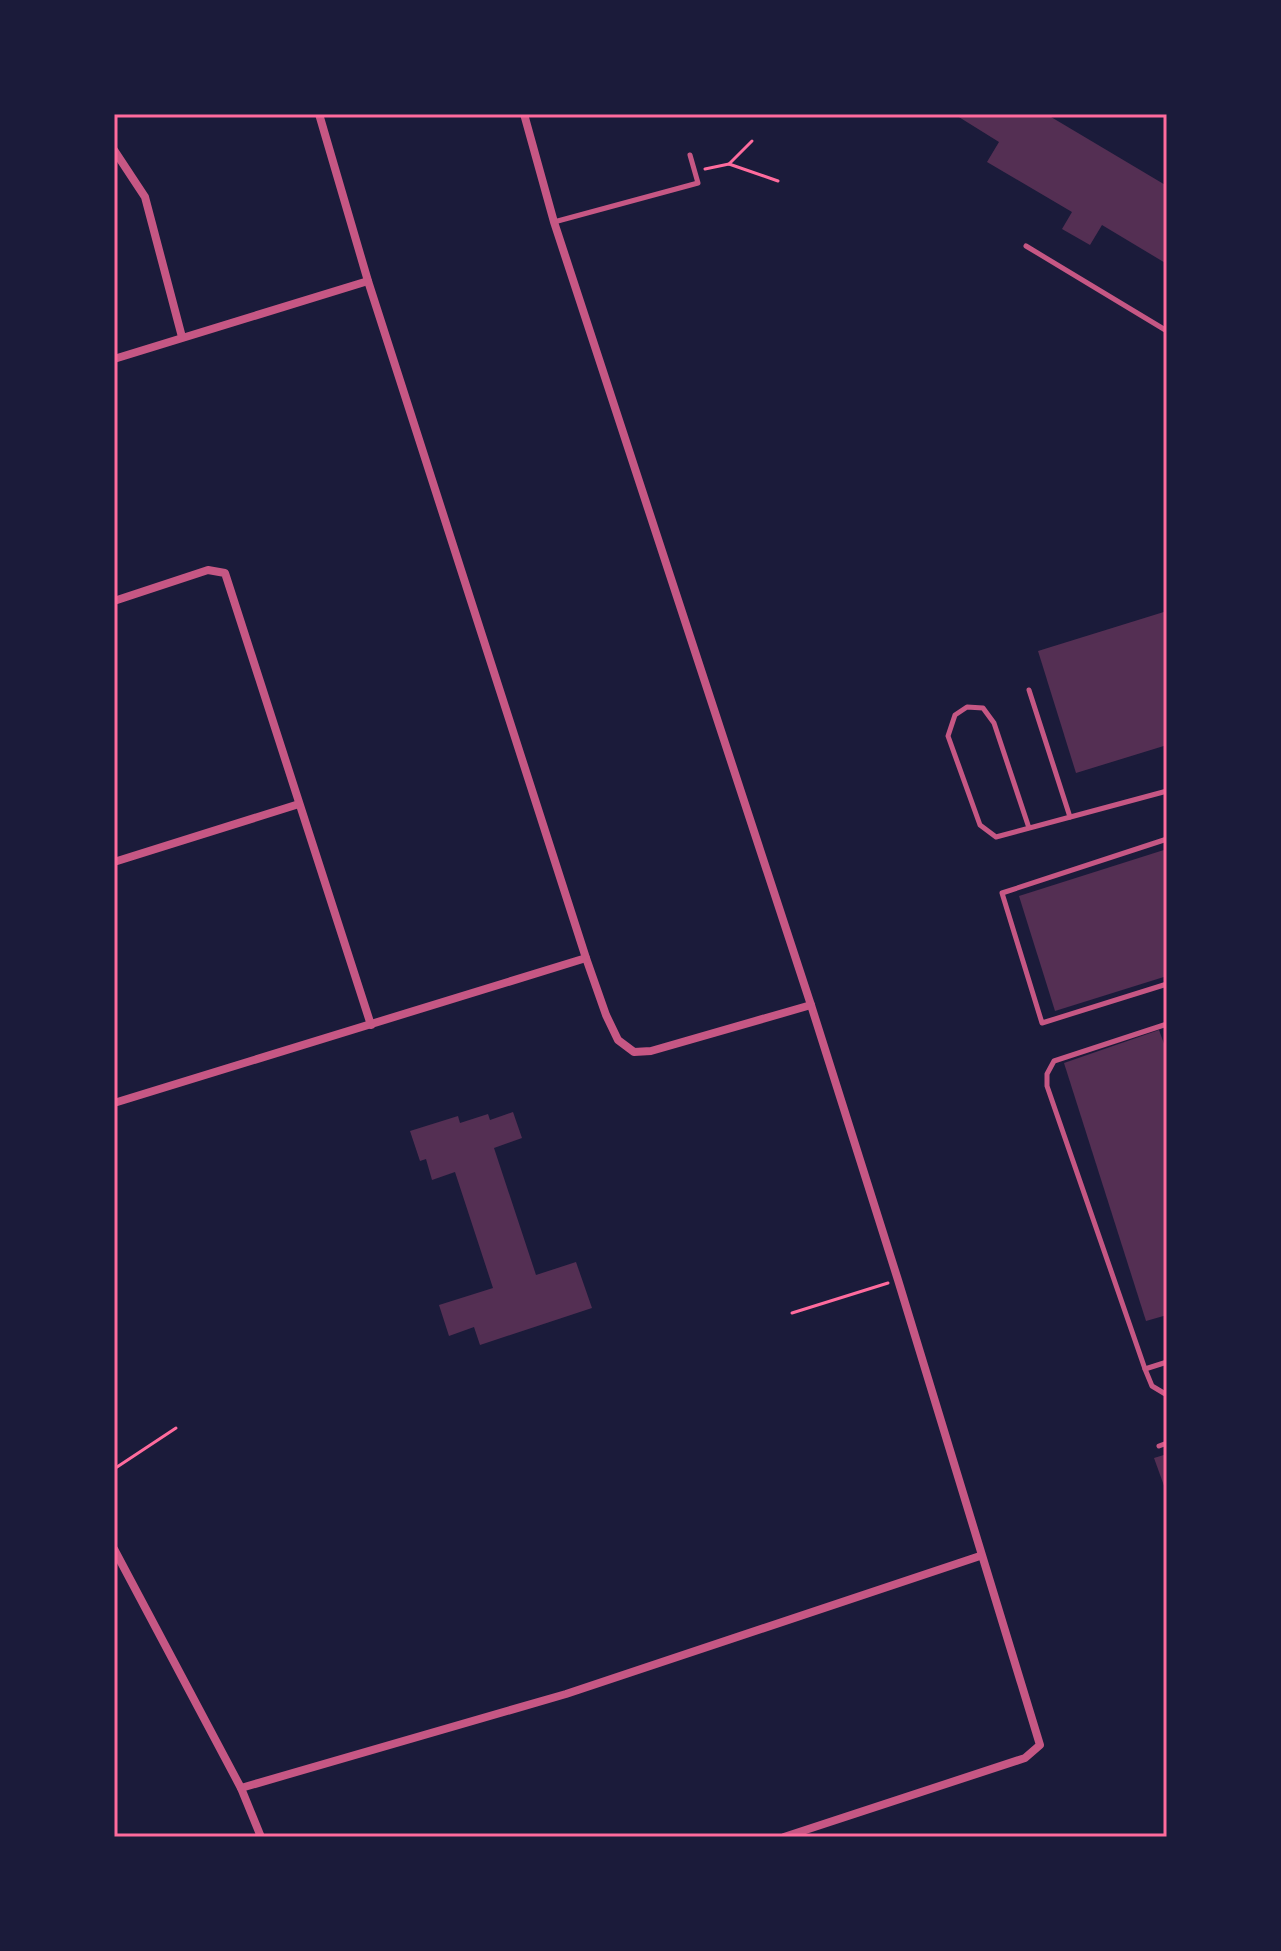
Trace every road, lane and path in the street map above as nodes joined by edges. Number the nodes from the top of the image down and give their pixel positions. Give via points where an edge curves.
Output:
1 (319, 114) edge
2 (524, 114) edge
3 (752, 141) dead end
4 (114, 150) edge
5 (690, 155) dead end
6 (729, 164) junction
7 (695, 172) junction
8 (778, 181) dead end
9 (554, 222) junction
10 (1026, 246) dead end
11 (368, 281) junction
12 (1167, 331) edge
13 (182, 337) junction
14 (114, 359) edge
15 (114, 601) edge
16 (1029, 690) dead end
17 (1167, 791) edge
18 (299, 804) junction
19 (1070, 817) junction
20 (1029, 828) junction
21 (1167, 839) edge
22 (114, 862) edge
23 (586, 958) junction
24 (1167, 984) edge
25 (811, 1005) junction
26 (1167, 1024) edge
27 (371, 1025) junction
28 (114, 1103) edge
29 (898, 1280) junction
30 (792, 1313) dead end
31 (1167, 1362) edge
32 (1145, 1369) junction
33 (1167, 1395) edge
34 (176, 1428) dead end
35 (1167, 1443) edge
36 (1159, 1446) dead end
37 (114, 1469) edge
38 (114, 1549) edge
39 (980, 1556) junction
40 (241, 1788) junction
41 (261, 1837) edge
42 (784, 1837) edge

1 - 11 street
2 - 9 street
3 - 6 path
4 - 13 street via 145,197
5 - 7 lane
6 - 7 path
6 - 8 path
7 - 9 lane via 698,183
9 - 25 street
10 - 12 lane
11 - 13 street
11 - 23 street
13 - 14 street
15 - 18 street via 208,570 225,573
16 - 19 lane
17 - 19 lane
18 - 22 street
18 - 27 street
19 - 20 lane
20 - 20 lane via 996,837 980,825 948,736 955,715 967,707 983,708 994,723
21 - 24 lane via 1002,893 1042,1023
23 - 25 street via 618,1040 634,1052
23 - 27 street
25 - 29 street
26 - 32 lane via 1054,1061 1047,1074
27 - 28 street
29 - 30 path
29 - 39 street
31 - 32 lane
32 - 33 lane via 1152,1386
34 - 37 path
35 - 36 lane
38 - 40 street
39 - 40 street via 566,1694
39 - 42 street via 1040,1745 1025,1758
40 - 41 street

